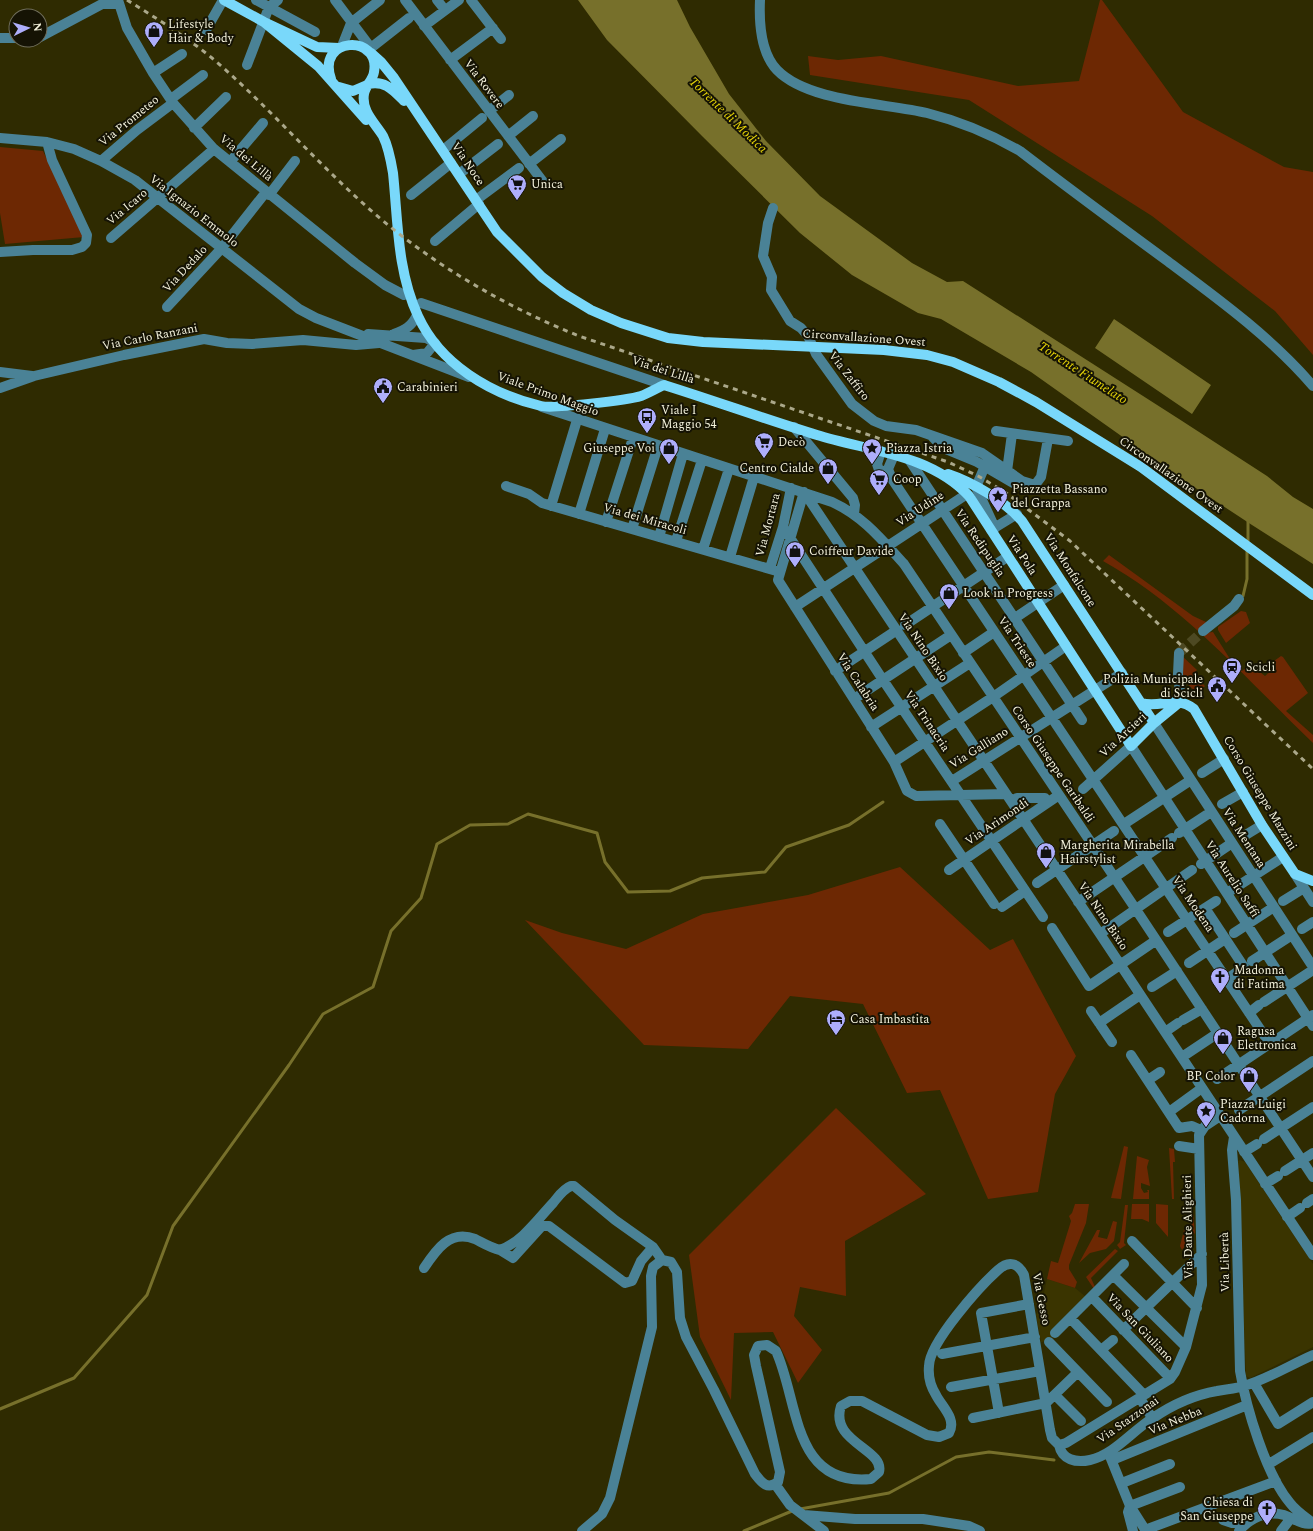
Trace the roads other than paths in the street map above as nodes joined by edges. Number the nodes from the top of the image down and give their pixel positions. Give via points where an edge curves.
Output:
1 (224, 0) edge
2 (256, 0) edge
3 (278, 0) edge
4 (335, 0) edge
5 (380, 0) edge
6 (405, 0) edge
7 (437, 0) edge
8 (459, 0) edge
9 (471, 0) edge
10 (760, 0) edge
11 (118, 2) edge
12 (269, 7) junction
13 (445, 10) junction
14 (409, 18) dead end
15 (264, 22) junction
16 (351, 23) junction
17 (424, 26) junction
18 (493, 28) junction
19 (206, 30) dead end
20 (315, 32) dead end
21 (48, 33) edge
22 (500, 39) dead end
23 (340, 47) junction
24 (369, 50) junction
25 (182, 54) dead end
26 (450, 60) junction
27 (247, 65) dead end
28 (153, 73) junction
29 (203, 74) dead end
30 (331, 79) junction
31 (368, 84) junction
32 (338, 87) junction
33 (509, 95) dead end
34 (226, 96) dead end
35 (172, 101) junction
36 (416, 113) junction
37 (485, 115) junction
38 (533, 116) dead end
39 (264, 123) dead end
40 (194, 128) junction
41 (508, 136) junction
42 (0, 138) edge
43 (561, 139) dead end
44 (47, 142) junction
45 (498, 144) dead end
46 (214, 149) junction
47 (443, 150) junction
48 (388, 152) junction
49 (102, 161) junction
50 (295, 161) dead end
51 (230, 162) junction
52 (451, 163) junction
53 (529, 164) junction
54 (519, 168) dead end
55 (459, 174) junction
56 (544, 183) dead end
57 (268, 194) junction
58 (411, 194) dead end
59 (158, 198) junction
60 (478, 202) junction
61 (773, 208) dead end
62 (497, 232) joint
63 (111, 238) dead end
64 (435, 241) dead end
65 (221, 249) junction
66 (0, 252) edge
67 (404, 295) dead end
68 (421, 303) dead end
69 (167, 308) dead end
70 (418, 315) junction
71 (360, 334) junction
72 (391, 335) junction
73 (381, 343) junction
74 (435, 343) junction
75 (412, 355) junction
76 (0, 372) edge
77 (34, 376) junction
78 (469, 377) junction
79 (664, 385) junction
80 (1313, 386) edge
81 (0, 388) edge
82 (542, 407) junction
83 (577, 420) junction
84 (794, 427) junction
85 (605, 429) junction
86 (996, 431) dead end
87 (1012, 434) junction
88 (932, 436) junction
89 (633, 438) junction
90 (1048, 439) junction
91 (1068, 441) dead end
92 (658, 446) junction
93 (881, 451) junction
94 (683, 454) junction
95 (894, 455) junction
96 (702, 460) junction
97 (910, 461) junction
98 (931, 467) junction
99 (729, 468) junction
100 (984, 469) junction
101 (1007, 471) junction
102 (890, 474) junction
103 (754, 477) junction
104 (977, 485) junction
105 (1035, 485) junction
106 (506, 486) dead end
107 (791, 488) junction
108 (804, 492) junction
109 (967, 494) junction
110 (551, 506) junction
111 (943, 510) junction
112 (579, 514) junction
113 (854, 514) junction
114 (1017, 514) junction
115 (606, 522) junction
116 (922, 524) junction
117 (783, 527) junction
118 (632, 529) junction
119 (993, 529) junction
120 (659, 537) junction
121 (790, 538) junction
122 (676, 541) junction
123 (887, 546) junction
124 (703, 549) junction
125 (730, 557) junction
126 (1007, 557) junction
127 (854, 567) junction
128 (770, 568) junction
129 (984, 572) junction
130 (779, 576) junction
131 (1064, 585) junction
132 (964, 586) junction
133 (823, 588) junction
134 (1313, 595) edge
135 (1239, 599) dead end
136 (1037, 603) junction
137 (795, 607) junction
138 (932, 607) junction
139 (1015, 618) junction
140 (901, 627) junction
141 (1203, 631) tunnel mouth
142 (994, 632) junction
143 (951, 635) junction
144 (1066, 646) junction
145 (865, 651) junction
146 (963, 653) junction
147 (1179, 653) tunnel mouth
148 (916, 658) junction
149 (1043, 661) junction
150 (970, 663) junction
151 (835, 670) junction
152 (1122, 673) junction
153 (1023, 675) junction
154 (883, 680) junction
155 (935, 687) junction
156 (1095, 690) junction
157 (993, 697) junction
158 (854, 699) junction
159 (1181, 701) junction
160 (1141, 703) junction
161 (1072, 705) junction
162 (902, 707) junction
163 (1052, 718) junction
164 (957, 720) junction
165 (1082, 720) dead end
166 (1154, 723) junction
167 (872, 727) junction
168 (1020, 738) junction
169 (925, 741) junction
170 (1131, 746) junction
171 (1224, 759) junction
172 (984, 760) junction
173 (894, 762) junction
174 (1202, 773) dead end
175 (1094, 778) junction
176 (1192, 780) junction
177 (952, 781) junction
178 (1082, 789) dead end
179 (1243, 792) junction
180 (961, 795) junction
181 (1059, 795) junction
182 (1164, 797) junction
183 (1009, 798) junction
184 (1048, 802) junction
185 (1222, 804) dead end
186 (1212, 812) junction
187 (1024, 820) junction
188 (940, 824) dead end
189 (1124, 824) junction
190 (1262, 824) junction
191 (1114, 831) dead end
192 (1178, 834) junction
193 (1244, 836) dead end
194 (992, 841) junction
195 (1232, 843) junction
196 (1093, 846) junction
197 (1145, 856) junction
198 (1283, 857) junction
199 (964, 860) junction
200 (1203, 863) junction
201 (949, 870) dead end
202 (1057, 870) junction
203 (1192, 870) dead end
204 (1295, 874) junction
205 (1254, 876) junction
206 (1114, 877) junction
207 (1313, 881) edge
208 (1037, 883) dead end
209 (1167, 888) junction
210 (1304, 888) junction
211 (1026, 891) junction
212 (1227, 893) junction
213 (1216, 901) dead end
214 (1078, 902) junction
215 (1313, 902) edge
216 (1279, 904) junction
217 (1135, 908) junction
218 (1205, 908) junction
219 (1043, 917) dead end
220 (1188, 919) junction
221 (1313, 922) edge
222 (1247, 925) junction
223 (1052, 928) dead end
224 (1302, 930) dead end
225 (1168, 932) dead end
226 (1100, 934) junction
227 (1292, 935) junction
228 (1229, 936) junction
229 (1155, 941) junction
230 (1208, 950) junction
231 (1265, 953) junction
232 (1188, 963) dead end
233 (1248, 964) junction
234 (1120, 965) junction
235 (1313, 969) edge
236 (1177, 971) junction
237 (1227, 979) junction
238 (1152, 987) dead end
239 (1287, 987) junction
240 (1140, 995) junction
241 (1202, 1009) junction
242 (1091, 1011) dead end
243 (1249, 1013) junction
244 (1311, 1020) edge
245 (1099, 1023) junction
246 (1165, 1032) junction
247 (1218, 1033) junction
248 (1112, 1042) dead end
249 (1270, 1044) junction
250 (1131, 1055) dead end
251 (1182, 1057) junction
252 (1313, 1061) edge
253 (1238, 1064) junction
254 (1160, 1072) dead end
255 (1217, 1079) dead end
256 (1148, 1080) junction
257 (1202, 1088) junction
258 (1259, 1096) junction
259 (1313, 1107) edge
260 (1239, 1110) dead end
261 (1169, 1112) junction
262 (1220, 1116) junction
263 (1281, 1128) junction
264 (1201, 1130) junction
265 (1234, 1137) junction
266 (1179, 1146) dead end
267 (1199, 1149) junction
268 (1244, 1152) junction
269 (1313, 1153) edge
270 (1302, 1160) junction
271 (1313, 1177) edge
272 (1265, 1184) junction
273 (1307, 1204) edge
274 (1287, 1216) junction
275 (523, 1241) junction
276 (1132, 1241) dead end
277 (1310, 1243) edge
278 (653, 1247) junction
279 (1202, 1254) junction
280 (1313, 1256) edge
281 (662, 1260) junction
282 (1124, 1264) dead end
283 (424, 1268) dead end
284 (1113, 1274) junction
285 (1172, 1282) junction
286 (1092, 1297) junction
287 (1029, 1304) junction
288 (1146, 1308) junction
289 (1197, 1308) junction
290 (1071, 1319) junction
291 (1123, 1330) junction
292 (1035, 1337) junction
293 (1112, 1340) dead end
294 (987, 1346) junction
295 (1186, 1347) junction
296 (1101, 1350) junction
297 (942, 1354) dead end
298 (1313, 1354) edge
299 (1040, 1371) junction
300 (1078, 1372) junction
301 (1170, 1378) junction
302 (993, 1380) junction
303 (1254, 1382) junction
304 (950, 1387) dead end
305 (1242, 1387) junction
306 (1055, 1395) junction
307 (1142, 1396) junction
308 (1107, 1402) dead end
309 (1313, 1402) edge
310 (1046, 1403) junction
311 (1247, 1405) junction
312 (999, 1413) junction
313 (973, 1418) dead end
314 (1152, 1418) junction
315 (1081, 1421) dead end
316 (1313, 1437) edge
317 (1059, 1445) junction
318 (1110, 1456) junction
319 (1170, 1464) dead end
320 (1269, 1464) junction
321 (1276, 1481) junction
322 (1122, 1482) junction
323 (775, 1484) junction
324 (1180, 1487) dead end
325 (1130, 1506) junction
326 (804, 1515) junction
327 (1290, 1518) junction
328 (1222, 1520) dead end
329 (1313, 1523) edge
330 (1242, 1527) edge
331 (1143, 1528) edge
332 (582, 1531) edge
333 (824, 1531) edge
334 (980, 1531) edge
335 (1132, 1531) edge
336 (1281, 1531) edge

1 - 15 main road
1 - 19 street
2 - 12 street
3 - 12 street
4 - 16 street
5 - 16 street
6 - 17 street, Via Rovere
7 - 13 street
8 - 13 street
9 - 18 street
10 - 80 street via 762,33 766,49 776,68 783,75 806,89 827,95 940,117 1020,151 1207,291 1254,329
11 - 21 street via 96,6
11 - 28 street, Via dei Lillà via 127,28
12 - 15 street
12 - 20 street
13 - 17 street
14 - 24 street
15 - 23 main road via 317,47
15 - 27 street
15 - 30 main road
16 - 23 street
16 - 24 street
17 - 26 street, Via Rovere
18 - 22 street
18 - 26 street
23 - 24 main road via 358,45
23 - 30 main road via 330,59
24 - 31 main road via 374,64 372,78
24 - 36 main road via 390,73
25 - 28 street
26 - 37 street, Via Rovere
28 - 35 street, Via dei Lillà
29 - 35 street, Via Prometeo
30 - 32 main road
31 - 32 main road via 353,91
31 - 36 main road via 382,83 388,86
31 - 48 main road via 364,94 365,108 383,137
32 - 48 main road via 380,138
33 - 37 street
34 - 40 street
35 - 40 street, Via dei Lillà
35 - 49 street, Via Prometeo
36 - 47 main road, Via Noce
37 - 41 street, Via Rovere
37 - 47 street
38 - 41 street
39 - 51 street
40 - 46 street, Via dei Lillà
41 - 53 street, Via Rovere
42 - 44 street, Via Ignazio Emmolo
43 - 53 street
44 - 49 street, Via Ignazio Emmolo
44 - 66 street via 52,160 87,235 86,243 72,250
45 - 55 street
46 - 51 street, Via dei Lillà
46 - 59 street, Via Icaro
47 - 52 main road, Via Noce
48 - 70 main road, Viale Primo Maggio via 393,174 402,267
49 - 59 street, Via Ignazio Emmolo via 135,180
50 - 57 street, Via Dedalo
51 - 57 street, Via dei Lillà
52 - 55 main road, Via Noce
52 - 58 street
53 - 56 street, Via Rovere
54 - 60 street
55 - 60 main road, Via Noce
57 - 65 street, Via Dedalo
57 - 67 street, Via dei Lillà via 385,285
59 - 63 street, Via Icaro
59 - 65 street, Via Ignazio Emmolo
60 - 62 main road, Via Noce
60 - 64 street
61 - 88 street, Via Zaffiro via 763,256 772,277 771,290 790,321 808,336 816,354 831,376 852,404 864,415 886,426 916,430
62 - 134 main road, Circonvallazione Ovest via 518,255 558,289 591,310 668,338 884,350 927,355 953,362 999,382 1141,467
65 - 69 street, Via Dedalo
65 - 71 street, Via Ignazio Emmolo via 299,309
68 - 79 street, Via dei Lillà
70 - 72 street via 408,328
70 - 74 main road, Viale Primo Maggio
71 - 72 street
71 - 73 street
72 - 74 street via 426,338
73 - 75 street
73 - 77 street, Via Carlo Ranzani via 356,345 303,340 252,344 204,339
74 - 75 street via 427,353
74 - 78 main road, Viale Primo Maggio
75 - 78 street
76 - 77 street
77 - 81 street, Via Carlo Ranzani
78 - 82 main road, Viale Primo Maggio via 497,391
79 - 82 main road via 641,396
79 - 84 main road, Via dei Lillà
82 - 83 street, Viale Primo Maggio
83 - 85 street, Viale Primo Maggio
83 - 110 street
84 - 93 main road, Via dei Lillà
84 - 113 street via 853,498
85 - 89 street, Viale Primo Maggio
85 - 112 street
86 - 87 street
87 - 90 street
87 - 101 street
88 - 100 street via 943,448
88 - 101 street, Via Zaffiro via 982,453
89 - 92 street, Viale Primo Maggio
89 - 115 street
90 - 91 street
90 - 105 street via 1041,477
92 - 94 street, Viale Primo Maggio
92 - 118 street
93 - 95 main road, Via Pola
93 - 102 street, Via Trieste via 877,464 879,470
94 - 96 street, Viale Primo Maggio
94 - 120 street
95 - 97 main road, Via Pola
95 - 102 street
96 - 99 street, Viale Primo Maggio
96 - 122 street
97 - 98 main road, Via Pola
97 - 111 street, Via Redipuglia
98 - 104 main road, Via Monfalcone
98 - 109 main road, Via Pola
99 - 103 street, Viale Primo Maggio
99 - 124 street
100 - 104 street
100 - 105 street via 1024,487
101 - 105 street, Via Zaffiro via 1022,481
102 - 116 street, Via Trieste
103 - 107 street, Viale Primo Maggio
103 - 125 street
104 - 114 main road, Via Monfalcone
104 - 119 street
106 - 110 street, Via dei Miracoli via 529,494
107 - 108 street, Viale Primo Maggio
107 - 117 street, Via Mortara
108 - 113 street, Viale Primo Maggio via 832,502
108 - 121 street
108 - 127 street, Via Nino Bixio
109 - 111 street, Via Udine
109 - 119 main road, Via Pola
110 - 112 street, Via dei Miracoli
111 - 116 street, Via Udine
111 - 129 street, Via Redipuglia
112 - 115 street, Via dei Miracoli
113 - 123 street, Corso Giuseppe Garibaldi via 868,524
114 - 119 street
114 - 131 main road, Via Monfalcone
115 - 118 street, Via dei Miracoli
116 - 123 street, Via Udine
116 - 132 street, Via Trieste
117 - 121 street, Via Trinacria
117 - 128 street, Via Mortara
118 - 120 street, Via dei Miracoli
119 - 126 main road, Via Pola
120 - 122 street, Via dei Miracoli
121 - 130 street
121 - 133 street, Via Trinacria
122 - 124 street, Via dei Miracoli
123 - 127 street, Via Udine
123 - 138 street, Corso Giuseppe Garibaldi via 904,564
124 - 125 street, Via dei Miracoli
125 - 128 street, Via dei Miracoli
126 - 129 street
126 - 136 main road, Via Pola
127 - 133 street, Via Udine
127 - 140 street, Via Nino Bixio
128 - 130 street, Via dei Miracoli
129 - 132 street
129 - 139 street, Via Redipuglia
130 - 137 street, Via Calabria
131 - 136 street
131 - 152 main road, Via Monfalcone
132 - 138 street
132 - 142 street, Via Trieste
133 - 137 street, Via Udine
133 - 145 street, Via Trinacria
135 - 141 street
136 - 139 street
136 - 144 main road, Via Pola
137 - 151 street, Via Calabria
138 - 140 street
138 - 143 street, Corso Giuseppe Garibaldi
139 - 149 street, Via Redipuglia
140 - 145 street
140 - 148 street, Via Nino Bixio
142 - 146 street
142 - 153 street, Via Trieste
143 - 146 street, Corso Giuseppe Garibaldi
143 - 148 street
144 - 149 street
144 - 156 main road, Via Pola
145 - 151 street
145 - 154 street, Via Trinacria
146 - 150 street, Corso Giuseppe Garibaldi
147 - 159 street
148 - 154 street
148 - 155 street, Via Nino Bixio
149 - 153 street
149 - 161 street, Via Redipuglia
150 - 155 street
150 - 157 street, Corso Giuseppe Garibaldi
151 - 158 street, Via Calabria
152 - 156 street, Via Galliano
152 - 160 main road, Via Monfalcone
153 - 157 street
153 - 163 street, Via Trieste
154 - 158 street
154 - 162 street, Via Trinacria
155 - 162 street
155 - 164 street, Via Nino Bixio
156 - 161 street, Via Galliano
156 - 170 main road, Via Pola
157 - 164 street
157 - 168 street, Corso Giuseppe Garibaldi
158 - 167 street, Via Calabria
159 - 160 main road
159 - 166 main road, Via Arcieri
159 - 171 main road, Corso Giuseppe Mazzini via 1194,709
160 - 166 main road, Via Monfalcone
161 - 163 street, Via Galliano
161 - 165 street, Via Redipuglia
162 - 167 street
162 - 169 street, Via Trinacria
163 - 168 street, Via Galliano
163 - 175 street, Via Trieste
164 - 169 street
164 - 172 street, Via Nino Bixio
166 - 170 main road, Via Arcieri
166 - 176 street, Via Mentana
167 - 173 street, Via Calabria
168 - 172 street, Via Galliano
168 - 181 street, Corso Giuseppe Garibaldi
169 - 173 street
169 - 177 street, Via Trinacria
170 - 175 street, Via Arcieri
170 - 182 street, Via Aurelio Saffi
171 - 174 street
171 - 179 main road, Corso Giuseppe Mazzini
172 - 177 street, Via Galliano
172 - 183 street, Via Nino Bixio
173 - 180 street, Via Calabria via 907,791 916,796
175 - 178 street, Via Arcieri
175 - 189 street, Via Modena
176 - 182 street
176 - 186 street, Via Mentana
177 - 180 street, Via Trinacria
179 - 185 street
179 - 190 main road, Corso Giuseppe Mazzini
180 - 183 street
180 - 194 street, Via Trinacria
181 - 184 street, Via Arimondi
181 - 196 street, Corso Giuseppe Garibaldi
182 - 189 street
182 - 192 street, Via Aurelio Saffi
183 - 184 street via 1045,798
183 - 187 street, Via Nino Bixio
184 - 187 street, Via Arimondi
186 - 192 street
186 - 195 street, Via Mentana
187 - 194 street, Via Arimondi
187 - 202 street, Via Nino Bixio
188 - 199 street
189 - 197 street, Via Modena
190 - 193 street
190 - 198 main road, Corso Giuseppe Mazzini
191 - 196 street
192 - 197 street
192 - 200 street, Via Aurelio Saffi
194 - 199 street, Via Arimondi
194 - 211 street, Via Trinacria
195 - 200 street
195 - 205 street, Via Mentana
196 - 202 street
196 - 206 street, Corso Giuseppe Garibaldi
197 - 206 street
197 - 209 street, Via Modena
198 - 204 main road, Corso Giuseppe Mazzini
198 - 205 street
199 - 201 street, Via Arimondi
199 - 211 street via 998,905
200 - 212 street, Via Aurelio Saffi
202 - 208 street
202 - 214 street, Via Nino Bixio
203 - 209 street
204 - 207 main road
204 - 210 street, Corso Giuseppe Mazzini
205 - 212 street
205 - 216 street, Via Mentana
206 - 214 street
206 - 217 street, Corso Giuseppe Garibaldi
209 - 217 street
209 - 220 street, Via Modena
210 - 215 street, Corso Giuseppe Mazzini
210 - 216 street
211 - 219 street, Via Trinacria
212 - 222 street, Via Aurelio Saffi
213 - 218 street
214 - 226 street, Via Nino Bixio
216 - 222 street
216 - 227 street, Via Mentana
217 - 226 street
217 - 229 street, Corso Giuseppe Garibaldi
218 - 220 street
218 - 228 street
220 - 225 street
220 - 230 street, Via Modena
221 - 224 street
222 - 228 street
222 - 231 street, Via Aurelio Saffi
223 - 234 street via 1089,986
226 - 234 street, Via Nino Bixio
227 - 231 street
227 - 235 street, Via Mentana
228 - 230 street
228 - 233 street
229 - 234 street
229 - 236 street, Corso Giuseppe Garibaldi
230 - 232 street
230 - 237 street, Via Modena
231 - 233 street
231 - 239 street, Via Aurelio Saffi
233 - 237 street
234 - 240 street, Via Nino Bixio
235 - 239 street
236 - 238 street
236 - 241 street, Corso Giuseppe Garibaldi
237 - 243 street, Via Modena
239 - 243 street
239 - 244 street, Via Aurelio Saffi
240 - 245 street
240 - 246 street, Via Nino Bixio
241 - 246 street
241 - 247 street, Corso Giuseppe Garibaldi
242 - 245 street
243 - 249 street, Via Modena
244 - 249 street
245 - 248 street
246 - 251 street, Via Nino Bixio
247 - 251 street
247 - 253 street, Corso Giuseppe Garibaldi
249 - 253 street
250 - 256 street
251 - 257 street, Via Nino Bixio
252 - 258 street
253 - 255 street
253 - 258 street, Corso Giuseppe Garibaldi
254 - 256 street
256 - 261 street
257 - 261 street
257 - 262 street, Via Nino Bixio
258 - 260 street
258 - 263 street, Corso Giuseppe Garibaldi
259 - 263 street
261 - 264 street via 1179,1128 1192,1126
262 - 264 street
262 - 265 street, Via Nino Bixio
263 - 268 street
263 - 270 street, Corso Giuseppe Garibaldi
264 - 267 street, Via Dante Alighieri
265 - 268 street, Via Nino Bixio
265 - 305 street, Via Libertà via 1232,1150
266 - 267 street
267 - 279 street, Via Dante Alighieri
268 - 272 street, Via Nino Bixio
269 - 270 street
270 - 271 street, Corso Giuseppe Garibaldi
270 - 272 street
272 - 274 street, Via Nino Bixio
273 - 274 street
274 - 277 street, Via Nino Bixio
275 - 278 street via 542,1226 549,1226 626,1283 632,1281 641,1261
275 - 278 street via 562,1192 574,1186
275 - 283 street via 500,1250 474,1239 458,1236 442,1244
276 - 285 street
277 - 280 street, Via Nino Bixio
278 - 281 street
279 - 285 street
279 - 289 street, Via Dante Alighieri via 1203,1277
281 - 323 street via 671,1262 677,1272 680,1318 692,1350 756,1474 764,1485
281 - 332 street via 653,1267 651,1276 652,1327 610,1498 602,1514
282 - 284 street
284 - 286 street
284 - 288 street
285 - 288 street
285 - 289 street
286 - 290 street
286 - 291 street, Via San Giuliano
287 - 292 street, Via Gesso
287 - 294 street via 981,1313
287 - 323 street, Via Gesso via 1024,1275 1020,1268 1015,1264 1003,1265 950,1323 933,1349 929,1364 930,1379 936,1396 950,1418 952,1424 949,1433 939,1436 927,1435 862,1402 855,1400 845,1403 840,1411 845,1430 855,1443 873,1455 879,1464 876,1476 870,1479 844,1478 826,1470 815,1460 801,1432 776,1351 767,1345 758,1346 754,1355 780,1472
288 - 291 street
288 - 295 street
289 - 295 street, Via Dante Alighieri
290 - 296 street
290 - 300 street via 1052,1338
291 - 301 street, Via San Giuliano
292 - 294 street
292 - 299 street, Via Gesso
293 - 296 street
294 - 297 street
294 - 302 street
295 - 301 street, Via Dante Alighieri
296 - 307 street
298 - 303 street, Via Stazzonai
299 - 302 street
299 - 310 street, Via Gesso
300 - 306 street
300 - 308 street
301 - 307 street, Via Dante Alighieri
302 - 304 street
302 - 312 street
303 - 305 street, Via Stazzonai
303 - 309 street via 1278,1424
305 - 311 street, Via Libertà
305 - 314 street, Via Stazzonai via 1216,1391 1176,1404
306 - 310 street
306 - 315 street
307 - 314 street
307 - 317 street, Via Dante Alighieri
310 - 312 street
310 - 317 street, Via Gesso via 1052,1438
311 - 318 street, Via Nebba
311 - 320 street, Via Libertà
312 - 313 street
314 - 318 street, Via Stazzonai
316 - 320 street
317 - 318 street, Via Stazzonai via 1064,1456 1077,1461
318 - 322 street
319 - 322 street
320 - 321 street, Via Libertà
321 - 329 street, Via Libertà via 1290,1503
321 - 331 street
322 - 325 street
323 - 326 street via 790,1505
324 - 325 street
325 - 331 street
325 - 335 street via 1128,1512
326 - 333 street
326 - 334 street via 855,1519 923,1519 969,1526
327 - 329 street via 1306,1525
327 - 330 street via 1264,1513
327 - 336 street
328 - 330 street

